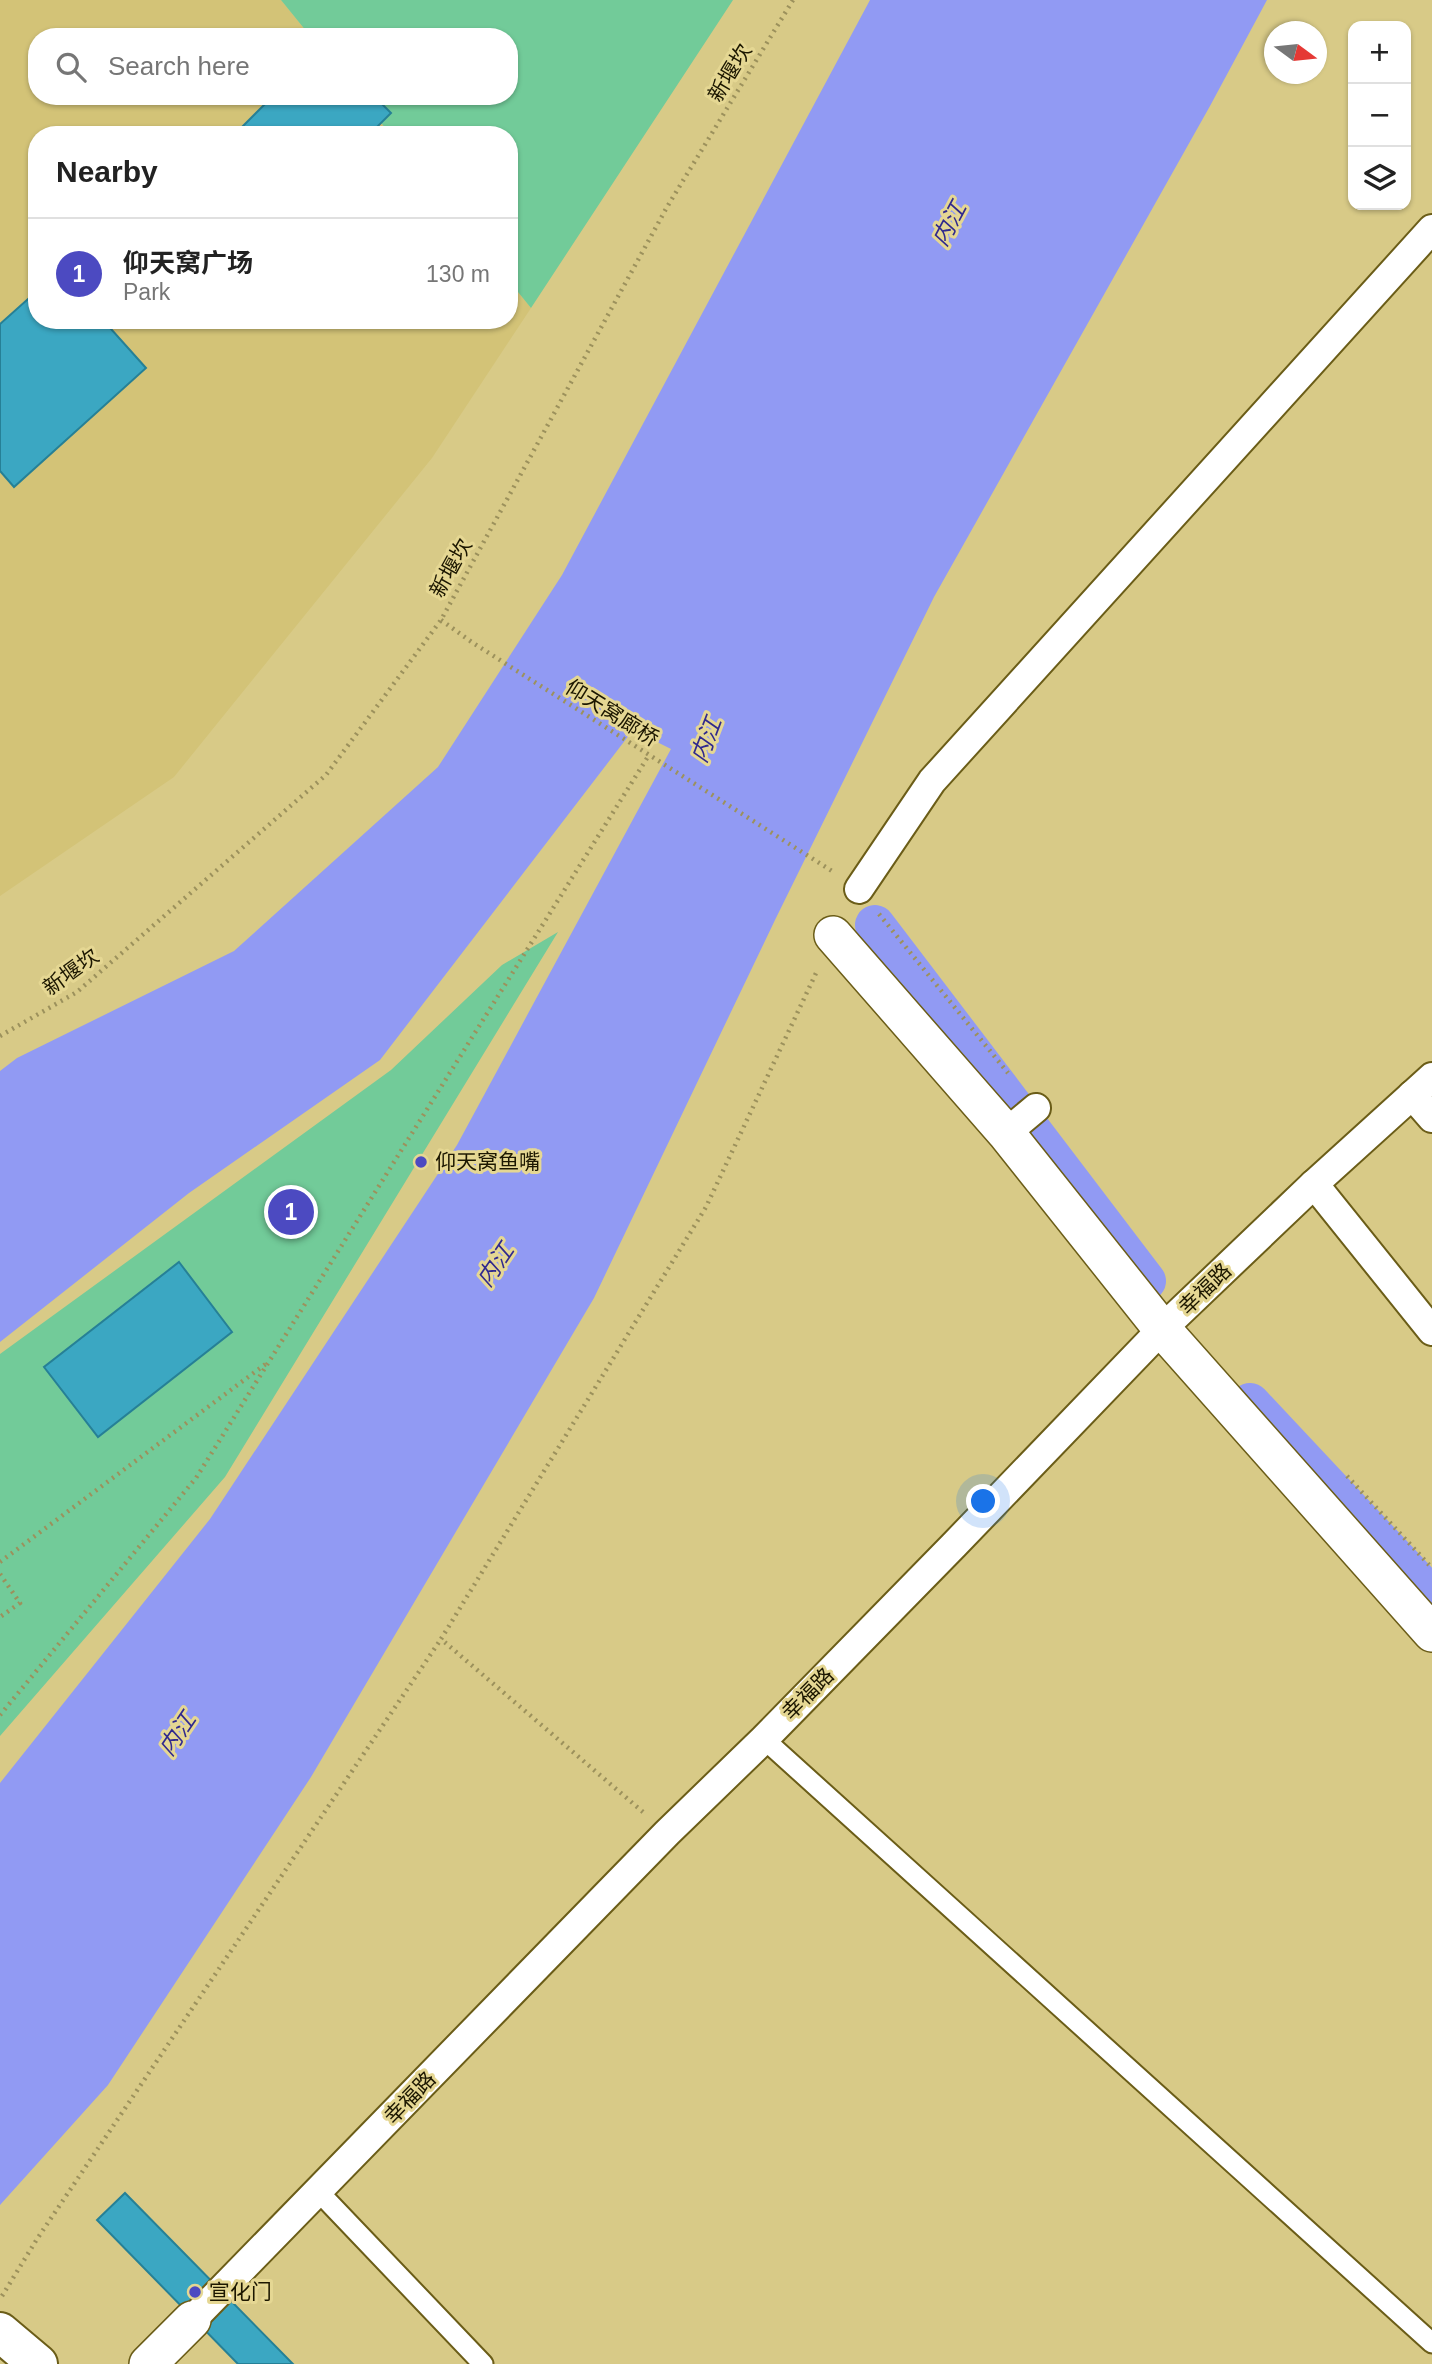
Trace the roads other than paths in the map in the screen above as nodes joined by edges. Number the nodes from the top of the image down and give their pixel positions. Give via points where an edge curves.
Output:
1 (1432, 229) edge
2 (850, 883) road end
3 (834, 935) road end
4 (1422, 1086) edge
5 (1036, 1108) dead end
6 (1432, 1118) edge
7 (1006, 1133) junction
8 (1314, 1184) junction
9 (1162, 1329) junction
10 (1432, 1331) edge
11 (1432, 1633) edge
12 (764, 1739) junction
13 (318, 2192) junction
14 (192, 2320) joint
15 (0, 2332) edge
16 (1432, 2343) edge
17 (38, 2364) edge
18 (148, 2364) edge
19 (483, 2364) edge

1 - 2 street via 932,781
3 - 7 street
4 - 6 street
4 - 8 street, 幸福路
5 - 7 street
7 - 9 street
8 - 9 street, 幸福路
8 - 10 street
9 - 11 street
9 - 12 street, 幸福路
12 - 13 street, 幸福路
12 - 16 lane
13 - 14 street, 幸福路
13 - 19 lane
14 - 18 street
15 - 17 main road

